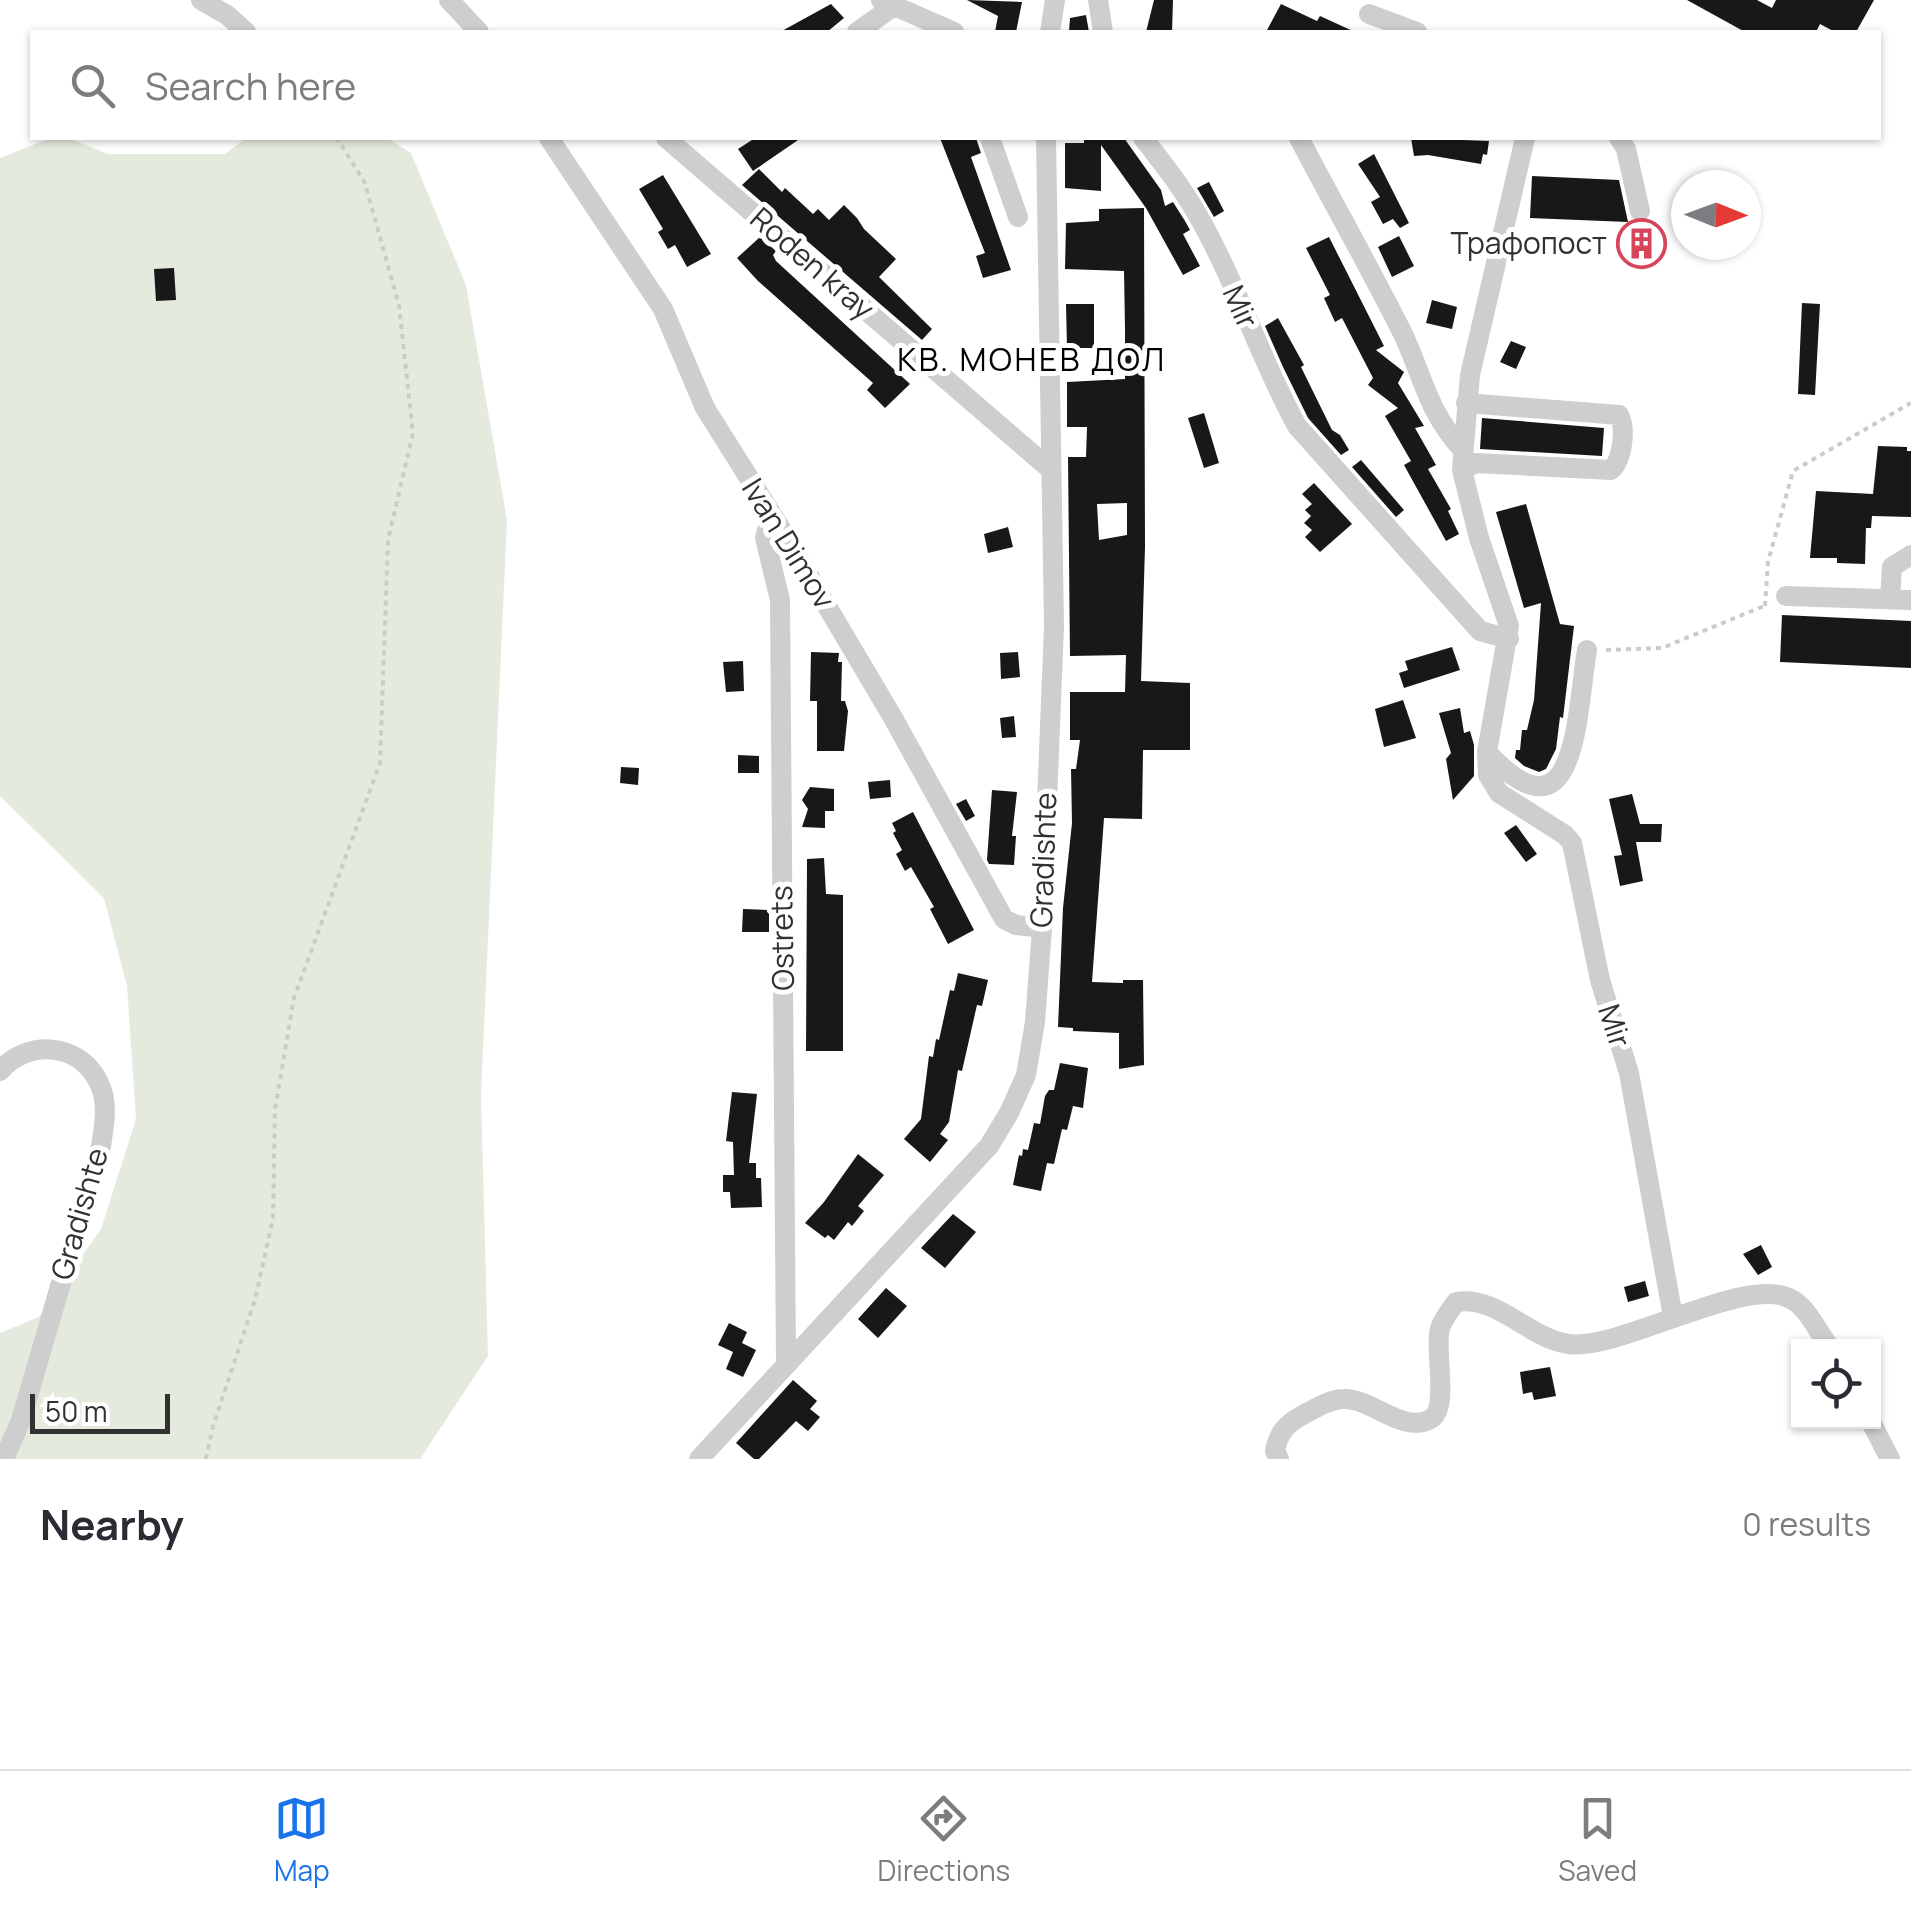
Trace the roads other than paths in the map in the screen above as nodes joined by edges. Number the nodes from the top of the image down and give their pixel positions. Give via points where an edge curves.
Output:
1 (200, 0) edge
2 (448, 0) edge
3 (1055, 0) edge
4 (1098, 0) edge
5 (888, 3) edge
6 (1370, 14) dead end
7 (916, 16) junction
8 (244, 30) edge
9 (477, 30) edge
10 (859, 30) edge
11 (932, 30) edge
12 (949, 30) edge
13 (1050, 30) edge
14 (1102, 30) edge
15 (1413, 30) edge
16 (551, 140) edge
17 (668, 140) edge
18 (991, 140) edge
19 (1046, 140) edge
20 (1144, 140) edge
21 (1300, 140) edge
22 (1524, 140) edge
23 (1620, 140) edge
24 (1640, 211) dead end
25 (1018, 217) dead end
26 (1466, 403) junction
27 (1462, 460) junction
28 (1050, 469) junction
29 (772, 516) junction
30 (1911, 555) edge
31 (1786, 596) dead end
32 (1901, 600) edge
33 (1508, 638) junction
34 (1586, 650) road end
35 (1487, 752) junction
36 (1042, 928) junction
37 (0, 1071) edge
38 (1673, 1317) junction
39 (1824, 1339) edge
40 (786, 1364) junction
41 (1874, 1429) edge
42 (4, 1459) edge
43 (699, 1459) edge
44 (1279, 1459) edge
45 (1890, 1459) edge

1 - 8 street
2 - 9 street
3 - 13 street
4 - 14 street
5 - 7 street
5 - 10 street
6 - 15 street
7 - 11 street
7 - 12 street
16 - 29 street, Ivan Dimov via 663,309 705,408
17 - 28 street, Roden kray
18 - 25 street
19 - 28 street, Gradishte
20 - 33 street, Mir via 1198,216 1297,426 1480,632
21 - 27 street
22 - 26 street
23 - 24 street
26 - 27 street
26 - 27 street via 1618,414 1622,422 1612,470
27 - 33 street
28 - 36 street, Gradishte via 1054,626
29 - 36 street, Ivan Dimov via 1004,919
29 - 40 street, Ostrets via 764,538 780,600
30 - 32 street via 1892,567
31 - 32 street
33 - 35 street
34 - 35 street via 1560,780 1546,788 1524,786
35 - 38 street, Mir via 1488,775 1499,793 1572,843 1600,980 1629,1073
36 - 40 street, Gradishte via 1026,1075 1009,1113 989,1146
37 - 42 street, Gradishte via 30,1050 69,1052 100,1084 106,1111 96,1165
38 - 39 street via 1778,1294 1793,1299
38 - 44 street via 1571,1344 1483,1303 1456,1302 1440,1328 1436,1416 1408,1421 1361,1402 1334,1401 1282,1431
40 - 43 street, Gradishte
41 - 45 street

